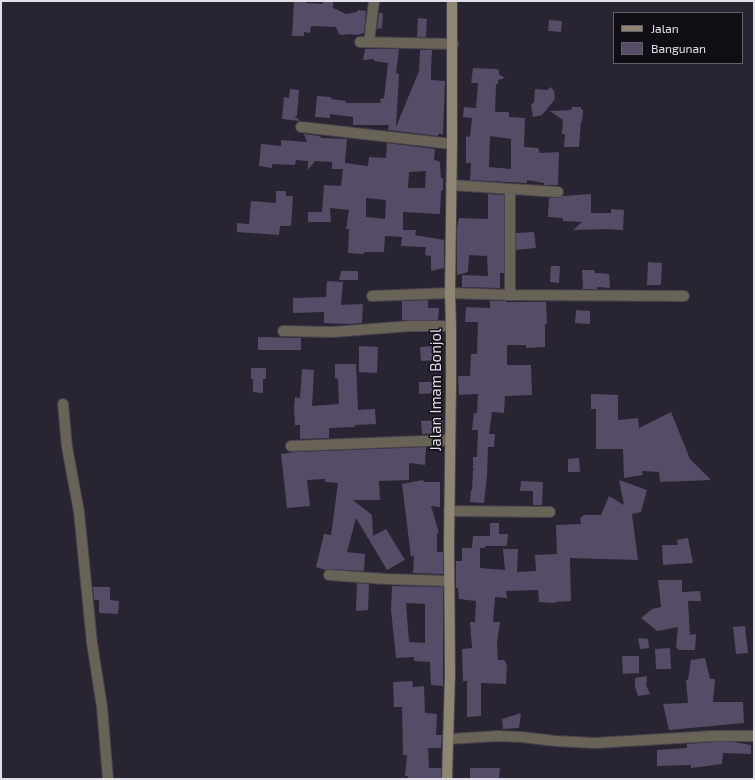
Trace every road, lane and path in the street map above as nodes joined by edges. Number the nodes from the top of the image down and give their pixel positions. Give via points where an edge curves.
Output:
1 (374, 1) edge
2 (452, 1) edge
3 (453, 44) junction
4 (301, 127) dead end
5 (452, 144) junction
6 (451, 185) junction
7 (510, 189) junction
8 (558, 192) dead end
9 (450, 293) junction
10 (510, 295) junction
11 (372, 296) dead end
12 (684, 296) dead end
13 (451, 326) junction
14 (283, 331) dead end
15 (63, 404) dead end
16 (450, 440) junction
17 (291, 446) dead end
18 (449, 511) junction
19 (550, 512) dead end
20 (329, 575) dead end
21 (449, 581) junction
22 (754, 736) edge
23 (449, 739) junction
24 (108, 779) edge
25 (447, 779) edge

1 - 3 street via 364,42
2 - 3 main road, Jalan Imam Bonjol
3 - 5 main road, Jalan Imam Bonjol
4 - 5 street
5 - 6 main road, Jalan Imam Bonjol
6 - 7 street
6 - 9 main road, Jalan Imam Bonjol
7 - 8 street
7 - 10 street
9 - 10 street
9 - 11 street
9 - 13 main road, Jalan Imam Bonjol
10 - 12 street
13 - 14 street via 410,326 333,332
13 - 16 main road, Jalan Imam Bonjol
15 - 24 street via 67,447 79,512
16 - 17 street
16 - 18 main road, Jalan Imam Bonjol
18 - 19 street
18 - 21 main road, Jalan Imam Bonjol
20 - 21 street
21 - 23 main road, Jalan Imam Bonjol
22 - 23 street via 595,743 498,736
23 - 25 main road, Jalan Imam Bonjol

